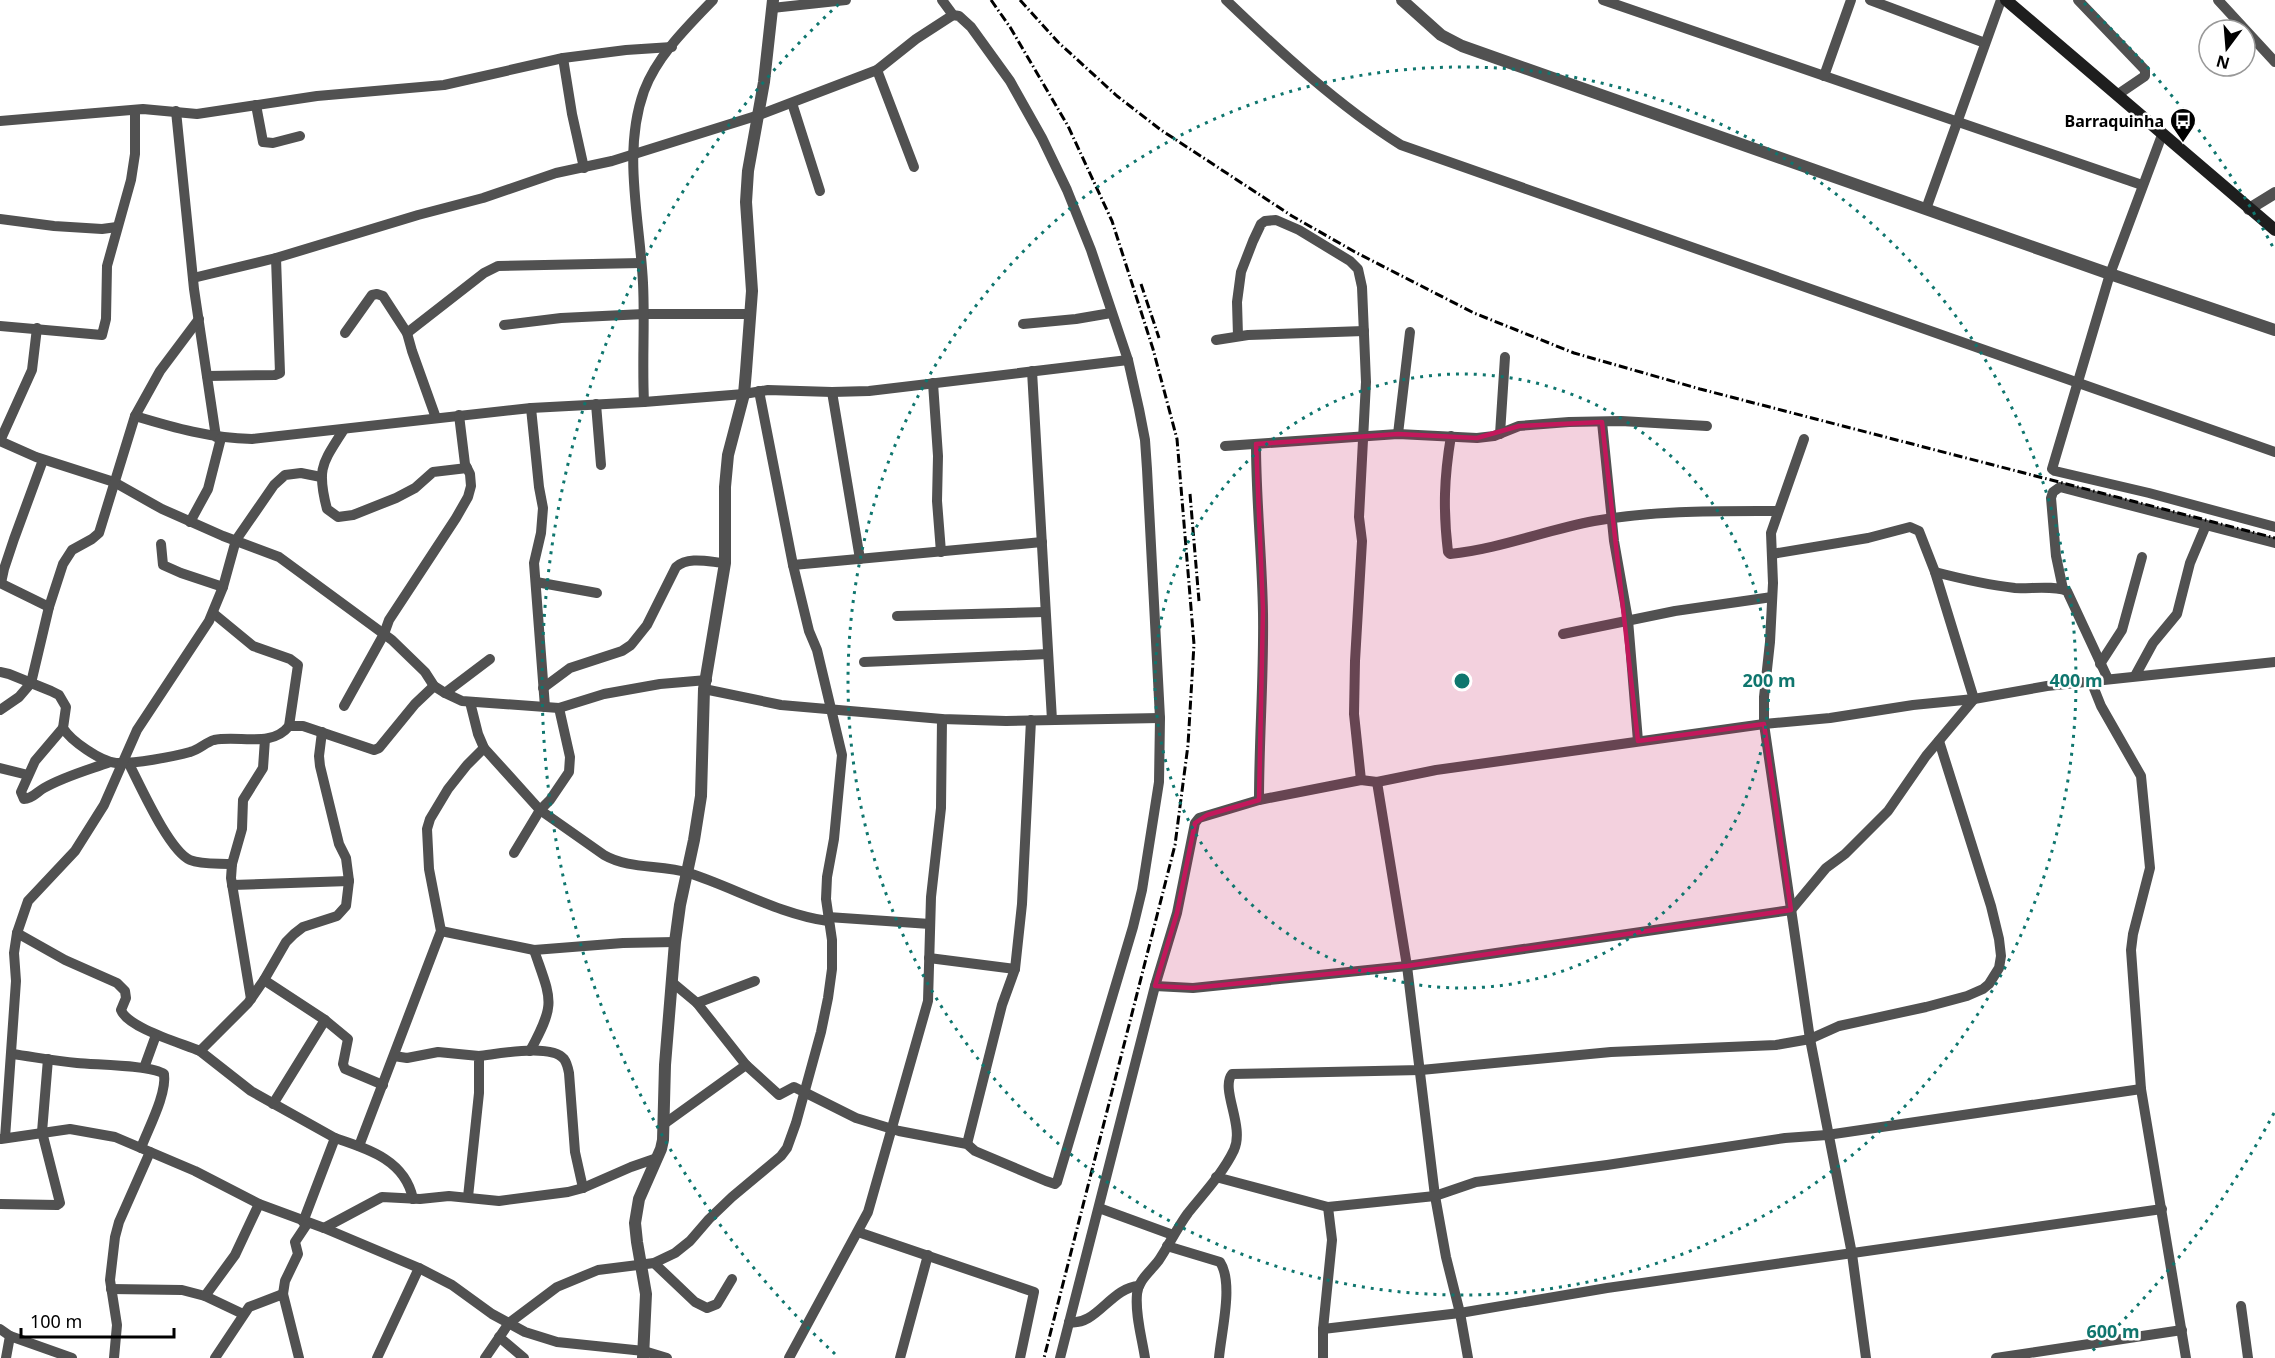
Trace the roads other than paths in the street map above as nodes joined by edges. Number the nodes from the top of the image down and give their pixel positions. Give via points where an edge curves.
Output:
1 (713, 0) edge
2 (846, 0) edge
3 (942, 0) edge
4 (1226, 0) edge
5 (1402, 0) edge
6 (1604, 0) edge
7 (1851, 0) edge
8 (1870, 0) edge
9 (2001, 0) edge
10 (2006, 0) edge
11 (2078, 0) edge
12 (2218, 0) edge
13 (772, 4) edge
14 (953, 15) junction
15 (1985, 43) junction
16 (672, 47) junction
17 (564, 58) junction
18 (2275, 62) edge
19 (877, 70) junction
20 (1824, 76) junction
21 (2117, 95) junction
22 (792, 103) junction
23 (256, 105) junction
24 (135, 110) junction
25 (176, 111) junction
26 (759, 115) junction
27 (0, 121) edge
28 (1958, 122) junction
29 (2162, 135) junction
30 (300, 136) dead end
31 (632, 155) junction
32 (914, 167) dead end
33 (584, 168) junction
34 (2142, 185) junction
35 (820, 191) dead end
36 (2275, 193) edge
37 (1926, 209) junction
38 (2249, 209) junction
39 (0, 219) edge
40 (117, 227) junction
41 (2275, 230) edge
42 (276, 258) junction
43 (641, 262) junction
44 (2110, 274) junction
45 (193, 278) junction
46 (644, 314) junction
47 (751, 314) junction
48 (1111, 314) junction
49 (199, 320) junction
50 (1023, 324) dead end
51 (504, 325) dead end
52 (0, 326) edge
53 (37, 328) junction
54 (2275, 330) edge
55 (1364, 331) junction
56 (1410, 332) dead end
57 (345, 333) dead end
58 (408, 333) junction
59 (1238, 336) junction
60 (1216, 340) dead end
61 (1505, 357) dead end
62 (1128, 360) junction
63 (1032, 371) junction
64 (207, 376) junction
65 (933, 383) junction
66 (2077, 383) junction
67 (759, 391) junction
68 (832, 393) junction
69 (744, 394) junction
70 (644, 402) junction
71 (596, 404) junction
72 (531, 408) junction
73 (459, 415) junction
74 (135, 416) junction
75 (436, 418) junction
76 (1602, 422) junction
77 (1707, 426) dead end
78 (344, 429) junction
79 (1398, 434) junction
80 (1500, 434) junction
81 (1451, 436) junction
82 (1363, 437) junction
83 (219, 438) junction
84 (1804, 439) dead end
85 (0, 441) edge
86 (1256, 444) junction
87 (1225, 446) dead end
88 (2275, 452) edge
89 (43, 460) junction
90 (601, 465) dead end
91 (467, 468) junction
92 (321, 477) junction
93 (114, 482) junction
94 (1778, 511) junction
95 (1611, 519) junction
96 (190, 522) junction
97 (2206, 525) junction
98 (2275, 527) edge
99 (236, 540) junction
100 (1042, 542) junction
101 (2275, 543) edge
102 (161, 544) dead end
103 (941, 552) junction
104 (1772, 554) junction
105 (2142, 557) dead end
106 (860, 559) junction
107 (725, 563) junction
108 (793, 564) junction
109 (1935, 572) junction
110 (536, 582) junction
111 (1, 583) edge
112 (223, 586) junction
113 (2063, 589) junction
114 (597, 593) dead end
115 (1772, 597) junction
116 (49, 607) junction
117 (1045, 612) junction
118 (213, 613) junction
119 (897, 616) dead end
120 (1628, 620) junction
121 (384, 634) junction
122 (1563, 634) dead end
123 (1048, 654) junction
124 (490, 659) dead end
125 (864, 662) dead end
126 (2275, 662) edge
127 (2100, 664) junction
128 (0, 672) edge
129 (2134, 676) junction
130 (2108, 679) junction
131 (2091, 681) junction
132 (31, 683) junction
133 (705, 685) junction
134 (434, 686) junction
135 (543, 688) junction
136 (445, 693) junction
137 (1974, 699) junction
138 (470, 702) junction
139 (344, 706) dead end
140 (545, 707) junction
141 (559, 708) junction
142 (0, 710) edge
143 (832, 710) junction
144 (1160, 718) junction
145 (942, 719) junction
146 (1031, 720) junction
147 (1052, 720) junction
148 (1764, 724) junction
149 (289, 726) junction
150 (63, 728) junction
151 (322, 732) junction
152 (266, 739) junction
153 (1638, 741) junction
154 (1939, 741) junction
155 (484, 748) junction
156 (110, 762) junction
157 (126, 762) junction
158 (0, 768) edge
159 (28, 775) junction
160 (1361, 780) junction
161 (1377, 782) junction
162 (1259, 800) junction
163 (540, 810) junction
164 (514, 853) dead end
165 (232, 864) junction
166 (687, 873) junction
167 (349, 881) junction
168 (232, 885) junction
169 (1791, 910) junction
170 (828, 919) junction
171 (930, 924) junction
172 (441, 931) junction
173 (17, 933) junction
174 (675, 942) junction
175 (534, 950) junction
176 (929, 958) junction
177 (1407, 966) junction
178 (1015, 969) junction
179 (264, 980) junction
180 (755, 981) dead end
181 (673, 983) junction
182 (1155, 986) junction
183 (251, 999) junction
184 (697, 1003) junction
185 (325, 1020) junction
186 (156, 1035) junction
187 (1810, 1039) junction
188 (200, 1051) junction
189 (530, 1051) junction
190 (12, 1054) junction
191 (394, 1056) junction
192 (479, 1056) junction
193 (48, 1059) junction
194 (746, 1065) junction
195 (144, 1068) junction
196 (1421, 1070) junction
197 (383, 1084) junction
198 (2140, 1089) junction
199 (804, 1091) junction
200 (273, 1104) junction
201 (664, 1124) junction
202 (893, 1130) junction
203 (42, 1132) junction
204 (1827, 1135) junction
205 (335, 1138) junction
206 (2, 1139) edge
207 (967, 1144) junction
208 (359, 1146) junction
209 (145, 1150) junction
210 (657, 1158) junction
211 (1216, 1177) junction
212 (583, 1188) junction
213 (1435, 1196) junction
214 (468, 1197) junction
215 (413, 1198) junction
216 (0, 1204) edge
217 (259, 1204) junction
218 (1328, 1206) junction
219 (1099, 1208) junction
220 (2162, 1209) junction
221 (305, 1223) junction
222 (324, 1228) junction
223 (858, 1232) junction
224 (1173, 1235) junction
225 (1167, 1246) junction
226 (1852, 1254) junction
227 (928, 1256) junction
228 (648, 1263) junction
229 (419, 1268) junction
230 (732, 1279) dead end
231 (1139, 1286) junction
232 (111, 1289) junction
233 (283, 1294) junction
234 (205, 1296) junction
235 (2241, 1306) dead end
236 (1460, 1313) junction
237 (243, 1314) junction
238 (1069, 1322) junction
239 (508, 1323) junction
240 (0, 1329) edge
241 (1323, 1329) junction
242 (2182, 1330) junction
243 (10, 1336) junction
244 (499, 1337) junction
245 (644, 1355) edge
246 (6, 1358) edge
247 (72, 1358) edge
248 (114, 1358) edge
249 (215, 1358) edge
250 (299, 1358) edge
251 (377, 1358) edge
252 (485, 1358) edge
253 (524, 1358) edge
254 (668, 1358) edge
255 (789, 1358) edge
256 (900, 1358) edge
257 (1020, 1358) edge
258 (1060, 1358) edge
259 (1145, 1358) edge
260 (1219, 1358) edge
261 (1323, 1358) edge
262 (1468, 1358) edge
263 (1866, 1358) edge
264 (1996, 1358) edge
265 (2186, 1358) edge
266 (2248, 1358) edge

1 - 16 street
2 - 13 street
3 - 14 street
4 - 66 street via 1370,125 1401,145
5 - 37 street via 1441,35 1462,45
6 - 20 street
7 - 20 street
8 - 15 street
9 - 15 street
10 - 21 main road
11 - 21 street via 2145,70 2145,76
12 - 18 street
13 - 26 street
14 - 19 street
14 - 48 street via 959,16 977,36 1010,81 1042,138 1091,249
15 - 28 street
16 - 17 street
16 - 31 street via 645,89 637,113
17 - 23 street via 444,85
17 - 33 street
19 - 22 street
19 - 32 street
20 - 28 street
21 - 29 main road
22 - 26 street
22 - 35 street
23 - 25 street via 197,114
23 - 30 street via 263,142
24 - 25 street
24 - 27 street
24 - 40 street via 135,154
25 - 45 street
26 - 31 street
26 - 47 street via 746,202
28 - 34 street
28 - 37 street
29 - 34 street
29 - 38 main road
31 - 33 street
31 - 43 street
33 - 42 street via 556,173
34 - 44 street
36 - 38 street
37 - 44 street
38 - 41 main road
39 - 40 street via 54,226
40 - 53 street via 106,266 106,319 102,335
42 - 45 street
42 - 64 street via 280,373
43 - 46 street
43 - 58 street via 498,266
44 - 54 street
44 - 66 street
45 - 49 street
46 - 47 street
46 - 51 street
46 - 70 street
47 - 69 street
48 - 50 street
48 - 62 street
49 - 64 street
49 - 74 street via 160,371
52 - 53 street
53 - 85 street via 32,369
55 - 59 street
55 - 59 street via 1358,268 1299,230 1272,219 1261,224 1240,272
55 - 82 street
56 - 79 street
57 - 58 street via 367,300 377,294
58 - 75 street
59 - 60 street
61 - 80 street
62 - 63 street
62 - 144 street via 1145,440
63 - 65 street
63 - 100 street
64 - 83 street
65 - 68 street
65 - 103 street
66 - 88 street
66 - 98 street via 2051,466 2055,471
67 - 68 street
67 - 69 street
67 - 108 street
68 - 106 street
69 - 70 street
69 - 107 street via 728,455
70 - 71 street
71 - 72 street
71 - 90 street
72 - 73 street
72 - 110 street via 543,508 534,562
73 - 75 street
73 - 91 street
74 - 83 street
74 - 93 street
75 - 78 street
76 - 77 street
76 - 80 street via 1519,426
76 - 95 street
78 - 83 street via 252,439
78 - 92 street via 325,460
79 - 81 street
79 - 82 street
80 - 81 street via 1477,438
81 - 95 street via 1443,512 1450,554
82 - 86 street
82 - 160 street via 1354,714
83 - 96 street via 208,489
84 - 94 street
85 - 89 street
86 - 87 street
86 - 162 street via 1264,678
89 - 93 street
89 - 111 street
91 - 92 street via 433,472 396,498 347,517 338,517 327,509
91 - 121 street via 471,486 468,497 389,620
92 - 99 street via 285,475
93 - 96 street
93 - 116 street via 99,533 79,544 67,557
94 - 95 street via 1647,513
94 - 104 street via 1772,524
95 - 120 street
96 - 99 street
97 - 101 street
97 - 113 street via 2060,487 2051,498
97 - 129 street via 2190,563 2177,614 2153,643
99 - 112 street
99 - 121 street via 279,557
100 - 103 street
100 - 117 street
102 - 112 street via 163,565
103 - 106 street
104 - 109 street via 1910,527 1919,531
104 - 115 street
105 - 127 street via 2122,630
106 - 108 street
107 - 133 street
107 - 135 street via 697,560 680,564 647,625 631,645 570,668
108 - 143 street
109 - 113 street via 2000,586
109 - 137 street
110 - 114 street
110 - 135 street
111 - 116 street
112 - 118 street
113 - 127 street via 2071,598
115 - 120 street
115 - 148 street
116 - 132 street
117 - 119 street
117 - 123 street
118 - 149 street via 254,646 298,665
118 - 157 street via 137,730
120 - 122 street
120 - 153 street
121 - 134 street via 404,650
121 - 139 street
123 - 125 street
123 - 147 street
124 - 136 street
126 - 129 street
127 - 130 street
128 - 132 street
129 - 130 street
130 - 131 street
131 - 137 street
131 - 198 street via 2141,776 2144,796 2150,868 2131,950
132 - 142 street
132 - 150 street via 63,700
133 - 141 street via 660,684
133 - 143 street via 780,705
133 - 166 street via 700,796
134 - 136 street
134 - 151 street via 377,750
135 - 140 street
136 - 138 street
137 - 148 street
137 - 154 street
138 - 140 street
138 - 155 street
140 - 141 street
141 - 163 street via 571,764
143 - 145 street
143 - 170 street via 842,755 827,878
144 - 147 street
144 - 207 street via 1159,782 1142,890 1057,1182 1046,1181
145 - 146 street
145 - 171 street via 941,808
146 - 147 street
146 - 178 street
148 - 153 street
148 - 169 street
149 - 151 street
149 - 152 street via 284,733
150 - 156 street via 75,742
150 - 159 street
151 - 167 street via 320,766
152 - 157 street via 211,740 191,752
152 - 165 street via 263,768 243,800 242,829
153 - 161 street
154 - 169 street via 1888,811 1826,868
154 - 187 street via 1991,906 1999,939 1999,968 1989,984 1967,996 1839,1026
155 - 163 street
155 - 172 street via 448,789 427,829 429,869
156 - 157 street
156 - 159 street via 62,779 27,800 21,792
157 - 165 street via 180,854 196,861
157 - 173 street via 75,851 28,901
158 - 159 street
160 - 161 street
160 - 162 street
161 - 177 street
162 - 182 street via 1207,815 1195,823 1177,913
163 - 164 street
163 - 166 street via 613,860
165 - 168 street
166 - 170 street via 803,916
166 - 174 street
167 - 168 street
167 - 179 street via 342,912 294,934
168 - 183 street
169 - 177 street
169 - 187 street
170 - 171 street
170 - 199 street via 832,969 828,998
171 - 176 street
172 - 175 street
172 - 191 street
173 - 186 street via 65,960 117,982 125,991 121,1010 124,1016
173 - 190 street
174 - 175 street
174 - 181 street
175 - 189 street via 550,999 544,1025
176 - 178 street
176 - 202 street via 928,1001
177 - 182 street via 1193,988
177 - 196 street
178 - 207 street via 1002,1005
179 - 183 street
179 - 185 street
180 - 184 street
181 - 184 street
181 - 201 street
182 - 219 street
183 - 188 street
184 - 194 street
185 - 197 street via 348,1039 345,1069
185 - 200 street
186 - 188 street
186 - 195 street
187 - 196 street via 1776,1045 1611,1052
187 - 204 street
188 - 200 street via 243,1086
189 - 192 street
189 - 212 street via 550,1052 566,1061 575,1152
190 - 193 street
190 - 206 street
191 - 192 street via 406,1058 438,1052
191 - 197 street
192 - 214 street
193 - 195 street
193 - 203 street
194 - 199 street via 779,1095 794,1087
194 - 201 street
195 - 209 street via 159,1071 165,1078
196 - 211 street via 1232,1074 1230,1095 1238,1134 1235,1147
196 - 213 street
197 - 208 street
198 - 204 street
198 - 220 street
199 - 202 street via 841,1112
199 - 228 street via 796,1123 781,1156 732,1197 690,1241 675,1253
200 - 205 street
201 - 210 street
202 - 207 street
202 - 223 street
203 - 206 street
203 - 209 street via 91,1131
203 - 216 street via 60,1203
204 - 213 street via 1476,1182
204 - 226 street
205 - 208 street
205 - 221 street
208 - 215 street via 388,1159 409,1184
209 - 217 street
209 - 232 street via 117,1229
210 - 212 street
210 - 228 street via 639,1199 635,1223 636,1242
211 - 218 street
211 - 224 street
212 - 214 street via 499,1201
213 - 218 street
213 - 236 street
214 - 215 street
215 - 222 street via 382,1197
217 - 221 street
217 - 234 street via 235,1255
218 - 241 street via 1332,1240
219 - 224 street
219 - 238 street
220 - 226 street
220 - 242 street
221 - 222 street
221 - 233 street via 295,1242 298,1254
222 - 229 street
223 - 227 street
223 - 255 street
224 - 225 street
225 - 231 street
225 - 260 street via 1220,1262 1224,1268 1226,1288
226 - 236 street via 1607,1287
226 - 263 street
227 - 256 street
227 - 257 street via 1034,1292
228 - 230 street via 707,1308 717,1304
228 - 239 street via 598,1270 573,1280
228 - 245 street
229 - 239 street
229 - 251 street
231 - 238 street via 1123,1290 1082,1323
231 - 259 street
232 - 234 street via 174,1289
232 - 248 street via 117,1325
233 - 237 street via 249,1307
233 - 250 street
234 - 237 street
235 - 266 street
236 - 241 street
236 - 262 street
237 - 249 street
238 - 258 street
239 - 244 street
239 - 245 street via 557,1342
240 - 243 street
241 - 261 street
242 - 264 street
242 - 265 street
243 - 246 street
243 - 247 street
244 - 252 street
244 - 253 street
245 - 254 street

